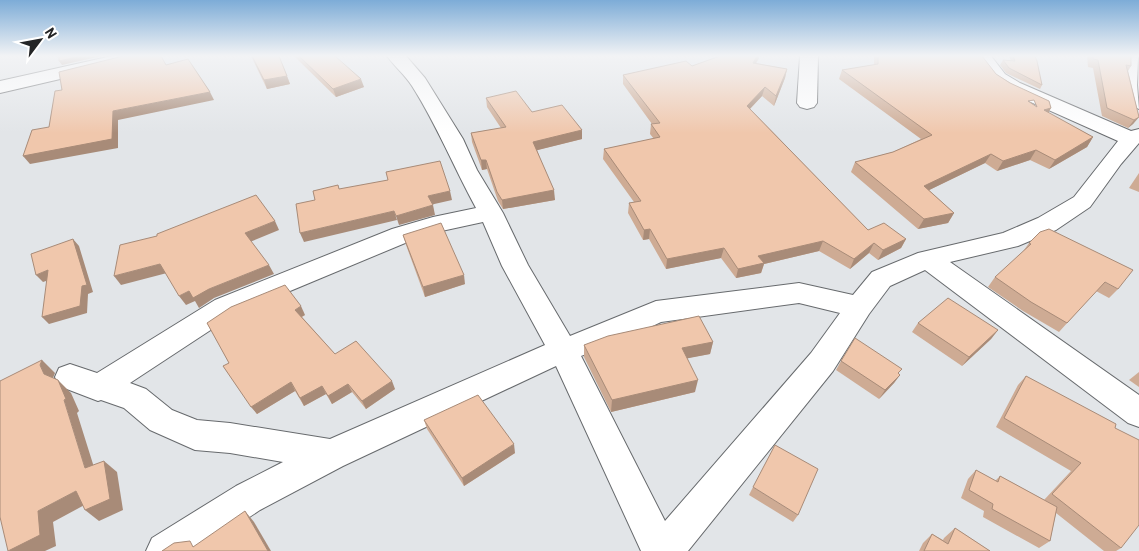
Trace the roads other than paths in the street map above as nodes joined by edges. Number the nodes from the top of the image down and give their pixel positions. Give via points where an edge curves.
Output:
1 (23, 82) edge
2 (419, 82) edge
3 (808, 82) edge
4 (1005, 82) edge
5 (1132, 82) edge
6 (0, 87) edge
7 (807, 104) dead end
8 (1139, 106) edge
9 (1135, 137) edge
10 (491, 213) junction
11 (927, 259) junction
12 (859, 308) junction
13 (563, 350) junction
14 (1139, 413) edge
15 (331, 455) junction
16 (165, 551) edge
17 (660, 551) edge
18 (664, 551) edge

1 - 6 street
2 - 10 street
3 - 7 street
4 - 9 street
5 - 8 lane
9 - 11 street via 1113,159 1082,202 1047,224 1009,240
10 - 13 street via 515,266
10 - 15 street via 401,235 225,307 84,383 135,398 160,420 195,435
11 - 12 street via 881,279
11 - 14 street
12 - 13 street via 799,293 656,312
12 - 18 street via 822,362
13 - 15 street
13 - 17 street
15 - 16 street via 248,498

